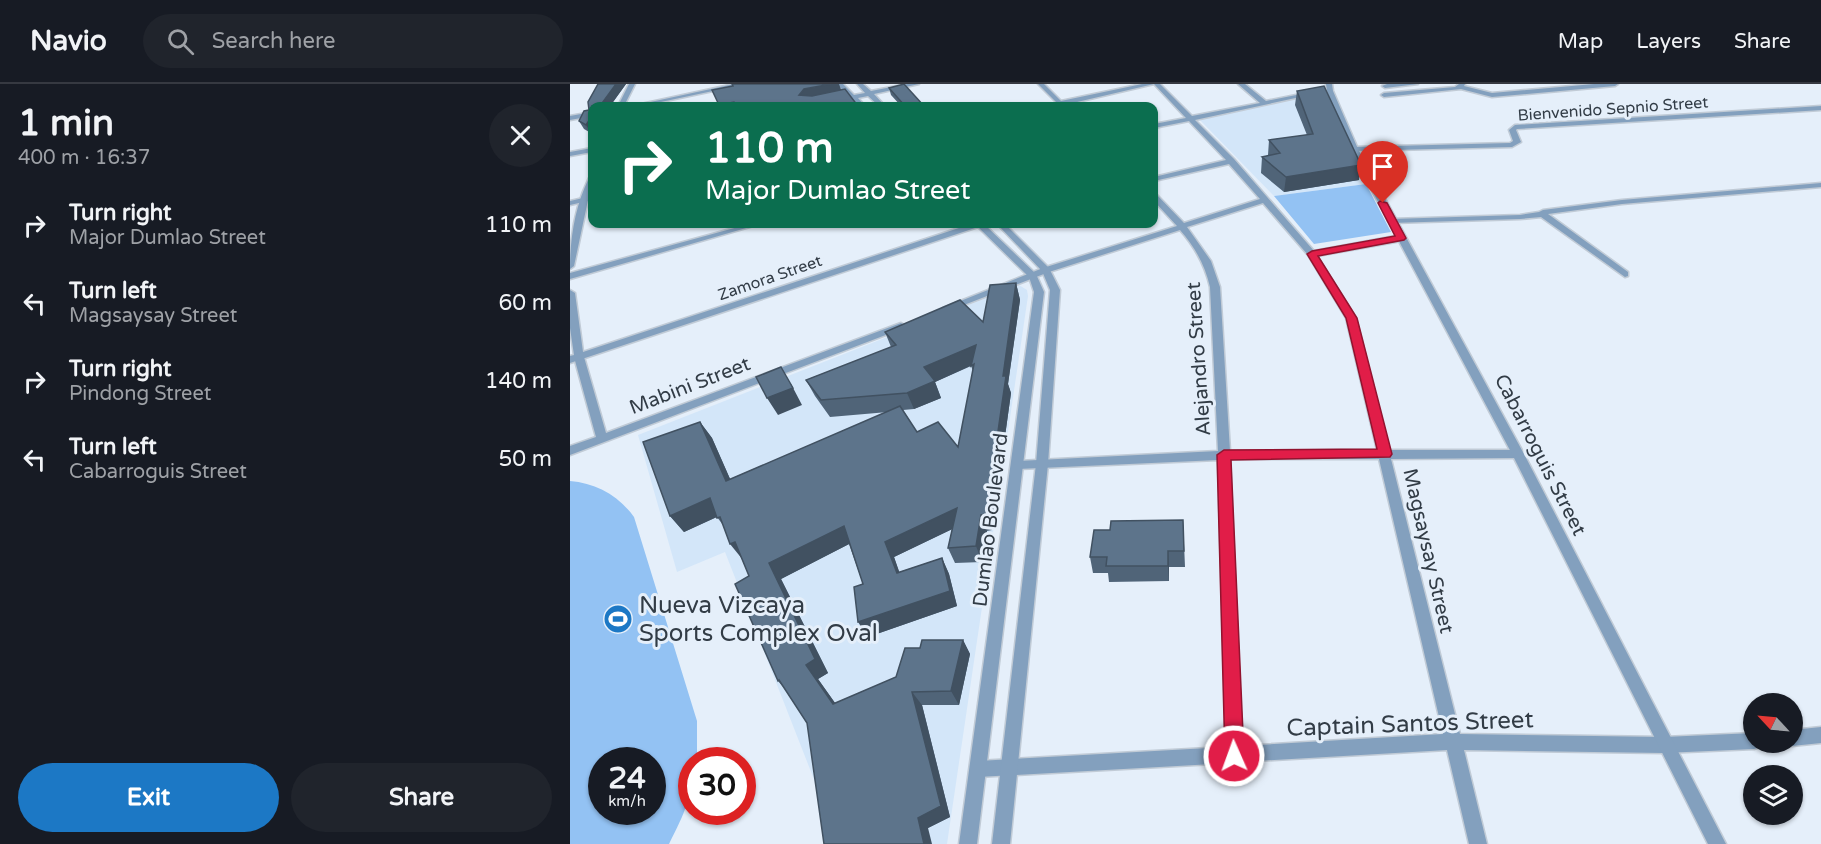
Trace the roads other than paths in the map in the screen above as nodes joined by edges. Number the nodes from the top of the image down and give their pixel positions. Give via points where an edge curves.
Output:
1 (632, 84) edge
2 (743, 84) edge
3 (840, 84) edge
4 (860, 84) edge
5 (916, 84) edge
6 (1041, 84) edge
7 (1151, 84) edge
8 (1157, 84) edge
9 (1241, 84) edge
10 (1415, 84) edge
11 (1615, 84) edge
12 (1385, 86) dead end
13 (1462, 86) edge
14 (1329, 88) edge
15 (870, 94) junction
16 (1384, 95) dead end
17 (854, 97) junction
18 (623, 102) edge
19 (655, 102) edge
20 (829, 102) edge
21 (858, 102) edge
22 (878, 102) edge
23 (1058, 102) edge
24 (1074, 102) edge
25 (1263, 102) junction
26 (1821, 108) edge
27 (588, 115) edge
28 (570, 118) edge
29 (1191, 118) junction
30 (1158, 125) edge
31 (1354, 149) junction
32 (588, 151) edge
33 (570, 154) edge
34 (1231, 161) junction
35 (1158, 178) edge
36 (1821, 185) edge
37 (588, 199) edge
38 (1265, 200) junction
39 (1158, 201) edge
40 (570, 203) edge
41 (1543, 214) junction
42 (1392, 221) junction
43 (1183, 227) junction
44 (742, 228) edge
45 (967, 228) edge
46 (983, 228) edge
47 (1004, 228) edge
48 (1401, 238) junction
49 (1312, 254) junction
50 (570, 266) edge
51 (1046, 270) junction
52 (1625, 274) dead end
53 (570, 276) edge
54 (1033, 276) junction
55 (570, 293) edge
56 (933, 314) edge
57 (911, 322) edge
58 (575, 359) edge
59 (602, 439) junction
60 (570, 451) edge
61 (1385, 454) junction
62 (1518, 454) junction
63 (1224, 455) junction
64 (1042, 464) junction
65 (1018, 465) junction
66 (1821, 735) edge
67 (1803, 737) edge
68 (1743, 741) edge
69 (1453, 742) junction
70 (1664, 745) junction
71 (1234, 756) junction
72 (1010, 767) junction
73 (978, 769) junction
74 (968, 844) edge
75 (1001, 844) edge
76 (1478, 844) edge
77 (1717, 844) edge

1 - 18 street
2 - 19 street
3 - 17 street
4 - 15 street
5 - 15 street
6 - 23 street
7 - 24 street
8 - 29 street, Magsaysay Street
9 - 25 street
10 - 12 street
11 - 13 street via 1492,95
13 - 16 street
14 - 25 street
14 - 31 street, Cabarroguis Street
15 - 17 street
15 - 22 street
17 - 20 street
17 - 21 street
25 - 29 street
26 - 31 street, Bienvenido Sepnio Street via 1515,128 1512,130 1517,142 1512,145
27 - 28 street
29 - 30 street
29 - 34 street, Magsaysay Street
31 - 42 street, Cabarroguis Street
32 - 33 street
34 - 35 street
34 - 38 street, Magsaysay Street
36 - 41 street via 1622,201
37 - 40 street
37 - 50 street
38 - 43 street
38 - 49 street, Magsaysay Street
39 - 43 street, Alejandro Street
41 - 42 street
41 - 52 street
42 - 48 street, Cabarroguis Street
43 - 51 street
43 - 63 street, Alejandro Street via 1212,269
44 - 53 street
45 - 58 street, Zamora Street
46 - 54 street
47 - 51 street
48 - 49 street
48 - 62 street, Cabarroguis Street
49 - 61 street, Magsaysay Street via 1351,318
51 - 54 street
51 - 64 street via 1055,290
54 - 56 street
54 - 65 street, Dumlao Boulevard via 1039,292
55 - 58 street
57 - 59 street, Mabini Street
58 - 59 street
59 - 60 street, Mabini Street
61 - 62 street
61 - 63 street
61 - 69 street, Magsaysay Street
62 - 70 street, Cabarroguis Street
63 - 64 street
63 - 71 street, Alejandro Street
64 - 65 street
64 - 72 street
65 - 73 street, Dumlao Boulevard
66 - 67 street
68 - 70 street, Captain Santos Street
69 - 70 street, Captain Santos Street
69 - 71 street, Captain Santos Street
69 - 76 street, Magsaysay Street
70 - 77 street, Cabarroguis Street
71 - 72 street, Captain Santos Street
72 - 73 street, Captain Santos Street
72 - 75 street
73 - 74 street, Dumlao Boulevard

